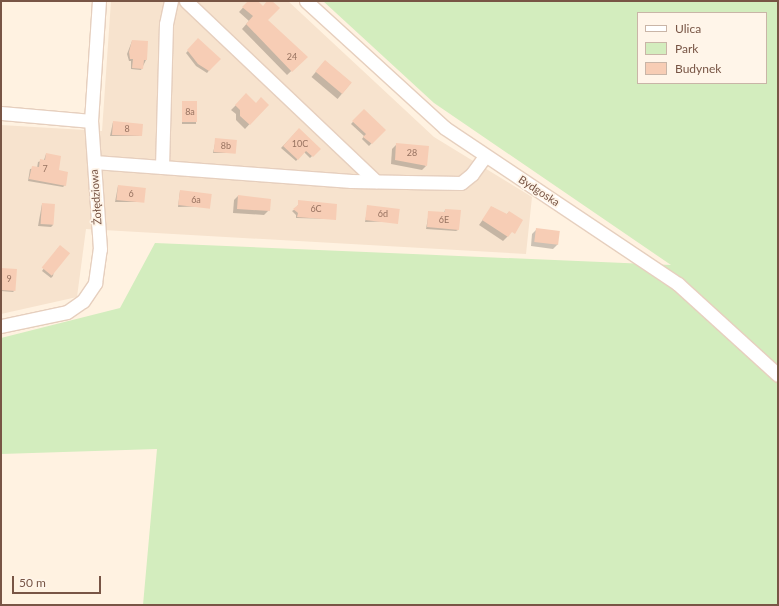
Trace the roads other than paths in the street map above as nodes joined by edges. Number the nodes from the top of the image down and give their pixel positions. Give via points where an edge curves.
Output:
1 (99, 1) edge
2 (171, 1) edge
3 (186, 1) edge
4 (306, 1) edge
5 (1, 113) edge
6 (91, 121) junction
7 (485, 156) junction
8 (94, 162) junction
9 (162, 167) junction
10 (376, 182) junction
11 (1, 326) edge
12 (778, 375) edge

1 - 6 street, Żołędziowa
2 - 9 street via 166,24
3 - 10 street
4 - 7 street, Bydgoska via 427,113
5 - 6 street
6 - 8 street, Żołędziowa
7 - 10 street via 472,174 460,183
7 - 12 street, Bydgoska via 678,284
8 - 9 street
8 - 11 street, Żołędziowa via 100,249 98,273 92,288 83,301 67,312
9 - 10 street

